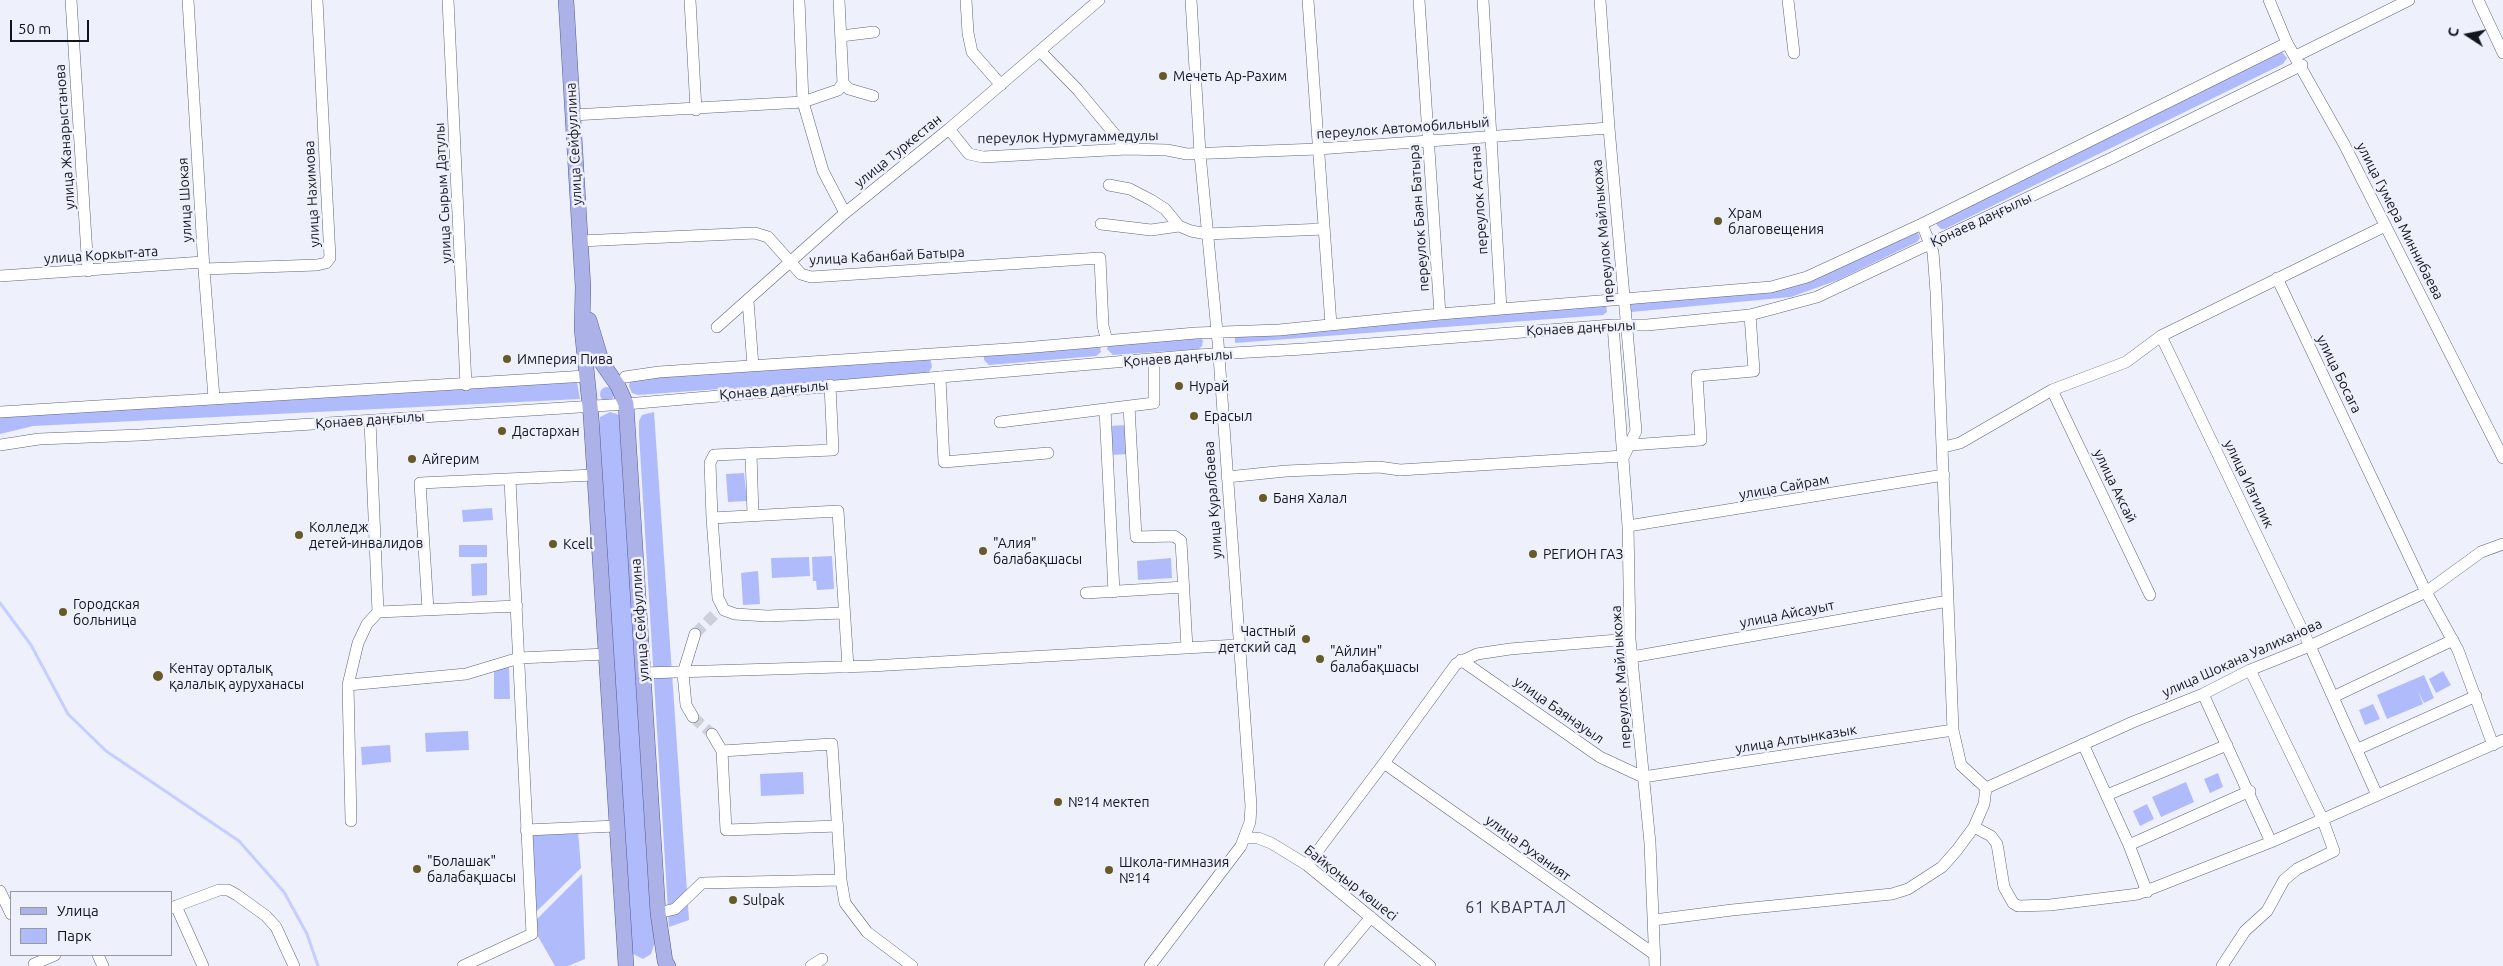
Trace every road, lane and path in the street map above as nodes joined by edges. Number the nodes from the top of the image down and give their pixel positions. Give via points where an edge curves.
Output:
1 (71, 0) edge
2 (188, 0) edge
3 (317, 0) edge
4 (448, 0) edge
5 (566, 0) edge
6 (690, 0) edge
7 (799, 0) edge
8 (839, 0) edge
9 (966, 0) edge
10 (1191, 0) edge
11 (1308, 0) edge
12 (1419, 0) edge
13 (1483, 0) edge
14 (1600, 0) edge
15 (1788, 0) edge
16 (2269, 0) edge
17 (2409, 0) edge
18 (2478, 0) edge
19 (1094, 2) edge
20 (874, 32) dead end
21 (841, 36) junction
22 (2288, 43) junction
23 (1040, 51) junction
24 (1794, 53) dead end
25 (2503, 53) edge
26 (2299, 61) junction
27 (843, 83) junction
28 (1001, 85) junction
29 (873, 96) dead end
30 (803, 102) junction
31 (696, 110) junction
32 (573, 115) junction
33 (1609, 128) junction
34 (949, 129) junction
35 (1490, 137) junction
36 (1429, 143) junction
37 (1127, 149) junction
38 (1318, 149) junction
39 (1200, 154) junction
40 (1109, 185) dead end
41 (845, 213) junction
42 (1102, 224) dead end
43 (1922, 224) junction
44 (1178, 226) junction
45 (2385, 226) junction
46 (1324, 229) junction
47 (1207, 234) junction
48 (580, 241) junction
49 (1931, 244) junction
50 (790, 262) junction
51 (204, 266) junction
52 (88, 271) junction
53 (0, 276) edge
54 (2277, 278) junction
55 (583, 287) junction
56 (1624, 299) junction
57 (748, 301) junction
58 (1501, 309) junction
59 (1440, 314) junction
60 (1750, 315) junction
61 (1613, 325) junction
62 (1626, 325) junction
63 (1331, 326) junction
64 (717, 327) dead end
65 (1217, 332) junction
66 (2161, 336) junction
67 (1107, 341) junction
68 (1218, 355) junction
69 (1154, 359) junction
70 (753, 366) junction
71 (586, 376) junction
72 (618, 377) junction
73 (940, 377) junction
74 (466, 385) junction
75 (830, 386) junction
76 (2052, 390) junction
77 (214, 398) junction
78 (626, 404) junction
79 (590, 406) junction
80 (1129, 406) junction
81 (1105, 408) junction
82 (0, 412) edge
83 (370, 421) junction
84 (1000, 422) dead end
85 (0, 445) edge
86 (1630, 445) junction
87 (1944, 447) junction
88 (1048, 453) dead end
89 (751, 454) junction
90 (1624, 456) junction
91 (2503, 458) edge
92 (594, 475) junction
93 (1944, 475) junction
94 (1227, 477) junction
95 (510, 480) junction
96 (753, 515) junction
97 (712, 518) junction
98 (1628, 526) junction
99 (2503, 544) edge
100 (1184, 587) junction
101 (1114, 592) junction
102 (2426, 592) junction
103 (1086, 593) dead end
104 (2150, 594) dead end
105 (1948, 601) junction
106 (516, 606) junction
107 (428, 610) junction
108 (378, 612) junction
109 (843, 613) junction
110 (695, 634) tunnel mouth
111 (1630, 638) junction
112 (2453, 640) junction
113 (1238, 645) junction
114 (2310, 646) junction
115 (1187, 648) junction
116 (606, 654) junction
117 (1632, 657) junction
118 (519, 658) junction
119 (1461, 660) junction
120 (848, 667) junction
121 (2250, 670) junction
122 (644, 673) junction
123 (683, 673) junction
124 (348, 685) junction
125 (2203, 694) junction
126 (2476, 696) junction
127 (2334, 697) junction
128 (693, 717) tunnel mouth
129 (1953, 730) junction
130 (712, 734) tunnel mouth
131 (2498, 743) edge
132 (2082, 744) junction
133 (2227, 745) junction
134 (2358, 749) junction
135 (722, 751) junction
136 (1384, 763) junction
137 (1643, 777) junction
138 (1986, 788) junction
139 (2250, 791) junction
140 (2107, 795) junction
141 (2377, 795) junction
142 (2322, 818) junction
143 (350, 821) dead end
144 (616, 826) junction
145 (838, 826) junction
146 (1974, 827) junction
147 (526, 830) junction
148 (1246, 838) junction
149 (2271, 842) junction
150 (2129, 845) junction
151 (1307, 865) junction
152 (841, 880) junction
153 (0, 891) edge
154 (2147, 892) junction
155 (174, 907) edge
156 (10, 912) edge
157 (658, 913) junction
158 (1371, 917) junction
159 (1654, 920) junction
160 (50, 956) edge
161 (822, 959) dead end
162 (1655, 960) edge
163 (33, 961) edge
164 (663, 964) edge
165 (203, 966) edge
166 (294, 966) edge
167 (463, 966) edge
168 (626, 966) edge
169 (811, 966) edge
170 (912, 966) edge
171 (1150, 966) edge
172 (1330, 966) edge
173 (1430, 966) edge
174 (2222, 966) edge

1 - 52 street, улица Жанарыстанова
2 - 51 street, улица Шокая
3 - 51 street, улица Нахимова via 330,258 326,263 317,265
4 - 74 street, улица Сырым Датулы
5 - 32 main road, улица Сейфуллина
6 - 31 street
7 - 30 street
8 - 21 street
9 - 28 street via 972,52
10 - 39 street, улица Куралбаева
11 - 38 street
12 - 36 street, переулок Баян Батыра
13 - 35 street, переулок Астана
14 - 33 street, переулок Майлыкожа
15 - 24 street
16 - 22 street, улица Гумера Миннибаева
17 - 26 street, Қонаев даңғылы
18 - 25 street
19 - 23 street, улица Туркестан
20 - 21 street
21 - 27 street
22 - 26 street, улица Гумера Миннибаева
22 - 43 street, Қонаев даңғылы
23 - 28 street, улица Туркестан
23 - 37 street
26 - 45 street, улица Гумера Миннибаева
26 - 49 street, Қонаев даңғылы
27 - 29 street via 854,91
27 - 30 street via 838,90
28 - 34 street, улица Туркестан
30 - 31 street
30 - 41 street via 823,171
31 - 32 street
32 - 48 main road, улица Сейфуллина
33 - 35 street, переулок Автомобильный
33 - 56 street, переулок Майлыкожа
34 - 37 street, переулок Нурмугаммедулы via 963,148 975,156
34 - 41 street, улица Туркестан
35 - 36 street, переулок Автомобильный
35 - 58 street, переулок Астана
36 - 38 street, переулок Автомобильный
36 - 59 street, переулок Баян Батыра
37 - 39 street, переулок Нурмугаммедулы
38 - 39 street, переулок Автомобильный
38 - 46 street
39 - 47 street, улица Куралбаева
40 - 44 street via 1151,200 1165,209
41 - 50 street, улица Туркестан
42 - 44 street via 1150,230
43 - 49 street
43 - 56 street, Қонаев даңғылы via 1790,283
44 - 47 street
45 - 54 street
45 - 91 street, улица Гумера Миннибаева
46 - 47 street
46 - 63 street
47 - 65 street, улица Куралбаева
48 - 50 street, улица Кабанбай Батыра via 746,231 768,237
48 - 55 main road, улица Сейфуллина
49 - 60 street, Қонаев даңғылы via 1817,297
49 - 87 street
50 - 57 street, улица Туркестан
50 - 67 street, улица Кабанбай Батыра via 801,274 811,277 1100,258 1103,326
51 - 52 street, улица Коркыт-ата
51 - 77 street, улица Шокая
52 - 53 street, улица Коркыт-ата
54 - 66 street
54 - 102 street, улица Босага
55 - 71 main road, улица Сейфуллина
55 - 72 main road, улица Сейфуллина via 593,338 602,363
56 - 58 street, Қонаев даңғылы
56 - 62 street, переулок Майлыкожа
57 - 64 street, улица Туркестан
57 - 70 street
58 - 59 street, Қонаев даңғылы
59 - 63 street, Қонаев даңғылы
60 - 62 street, Қонаев даңғылы
60 - 86 street via 1754,371 1697,376 1701,440
61 - 62 street, Қонаев даңғылы
61 - 68 street, Қонаев даңғылы
61 - 90 street
62 - 86 street, переулок Майлыкожа via 1636,431
63 - 65 street, Қонаев даңғылы
65 - 67 street, Қонаев даңғылы
65 - 68 street, улица Куралбаева
66 - 76 street via 2126,362
66 - 114 street, улица Изгилик
67 - 70 street, Қонаев даңғылы
68 - 69 street, Қонаев даңғылы
68 - 94 street, улица Куралбаева
69 - 73 street, Қонаев даңғылы
69 - 80 street via 1154,403
70 - 72 street, Қонаев даңғылы
71 - 72 main road, Қонаев даңғылы
71 - 74 street, Қонаев даңғылы
71 - 79 main road, улица Сейфуллина
72 - 78 main road, улица Сейфуллина
73 - 75 street, Қонаев даңғылы
73 - 88 street via 944,462
74 - 77 street, Қонаев даңғылы
75 - 78 street, Қонаев даңғылы
75 - 89 street via 833,450
76 - 87 street via 1960,444
76 - 104 street, улица Аксай
77 - 82 street, Қонаев даңғылы
78 - 79 street, Қонаев даңғылы
78 - 122 main road, улица Сейфуллина
79 - 83 street, Қонаев даңғылы
79 - 92 main road, улица Сейфуллина
80 - 81 street
80 - 100 street via 1136,537 1178,537 1181,541
81 - 84 street
81 - 101 street
83 - 85 street, Қонаев даңғылы via 38,439
83 - 108 street
86 - 90 street, переулок Майлыкожа
87 - 93 street
89 - 96 street
89 - 97 street via 714,455 711,458
90 - 94 street via 1400,470 1379,467 1286,471
90 - 98 street, переулок Майлыкожа
92 - 95 street
92 - 116 main road, улица Сейфуллина
93 - 98 street, улица Сайрам
93 - 105 street
94 - 113 street, улица Куралбаева
95 - 106 street
95 - 107 street via 420,482
96 - 97 street
96 - 109 street via 838,511
97 - 109 street via 719,612 767,616
98 - 111 street, переулок Майлыкожа
99 - 102 street, улица Шокана Уалиханова via 2481,552
100 - 101 street
100 - 115 street
101 - 103 street
102 - 112 street, улица Босага
102 - 114 street, улица Шокана Уалиханова
105 - 117 street, улица Айсауыт
105 - 129 street
106 - 107 street
106 - 118 street
107 - 108 street
108 - 124 street via 367,624 358,643
109 - 120 street
110 - 123 street
111 - 117 street, переулок Майлыкожа
111 - 119 street via 1510,649
112 - 126 street, улица Босага
112 - 127 street
113 - 115 street
113 - 148 street, улица Куралбаева via 1252,806
114 - 121 street, улица Шокана Уалиханова
114 - 127 street, улица Изгилик
115 - 120 street
116 - 118 street
116 - 144 main road, улица Сейфуллина
117 - 137 street, переулок Майлыкожа
118 - 124 street via 466,674
118 - 147 street
119 - 136 street
119 - 137 street, улица Баянауыл via 1600,757
120 - 123 street
121 - 125 street, улица Шокана Уалиханова
121 - 142 street
122 - 123 street
122 - 157 main road, улица Сейфуллина
123 - 128 street via 686,705
124 - 143 street
125 - 132 street, улица Шокана Уалиханова
125 - 133 street
126 - 131 street, улица Босага
126 - 134 street
127 - 134 street, улица Изгилик
129 - 137 street, улица Алтынказык
129 - 138 street via 1961,765
130 - 135 street
131 - 141 street
132 - 138 street, улица Шокана Уалиханова
132 - 140 street
133 - 139 street
133 - 140 street
134 - 141 street, улица Изгилик
135 - 145 street via 726,830
135 - 145 street via 832,744
136 - 151 street
136 - 162 street, улица Руханият
137 - 159 street, переулок Майлыкожа
138 - 146 street via 1984,804
139 - 149 street
139 - 150 street
140 - 150 street
141 - 142 street
142 - 149 street
142 - 174 street via 2334,851 2297,869 2284,880 2267,911 2245,930
144 - 147 street
144 - 168 main road, улица Сейфуллина
145 - 152 street
146 - 154 street via 1992,836 1997,844 2004,887 2018,906
146 - 159 street via 1942,867 1900,891
147 - 167 street via 532,934
148 - 151 street, Байқоңыр көшесі via 1271,843
148 - 171 street, улица Куралбаева
149 - 154 street
150 - 154 street
151 - 158 street, Байқоңыр көшесі
152 - 157 street via 702,884 675,909
152 - 170 street via 845,903 855,918 867,932
153 - 156 street
155 - 165 street
155 - 166 street via 219,890 228,890 266,916 276,927
157 - 164 main road, улица Сейфуллина
158 - 172 street
158 - 173 street, Байқоңыр көшесі
159 - 162 street, переулок Майлыкожа
160 - 163 street
161 - 169 street

